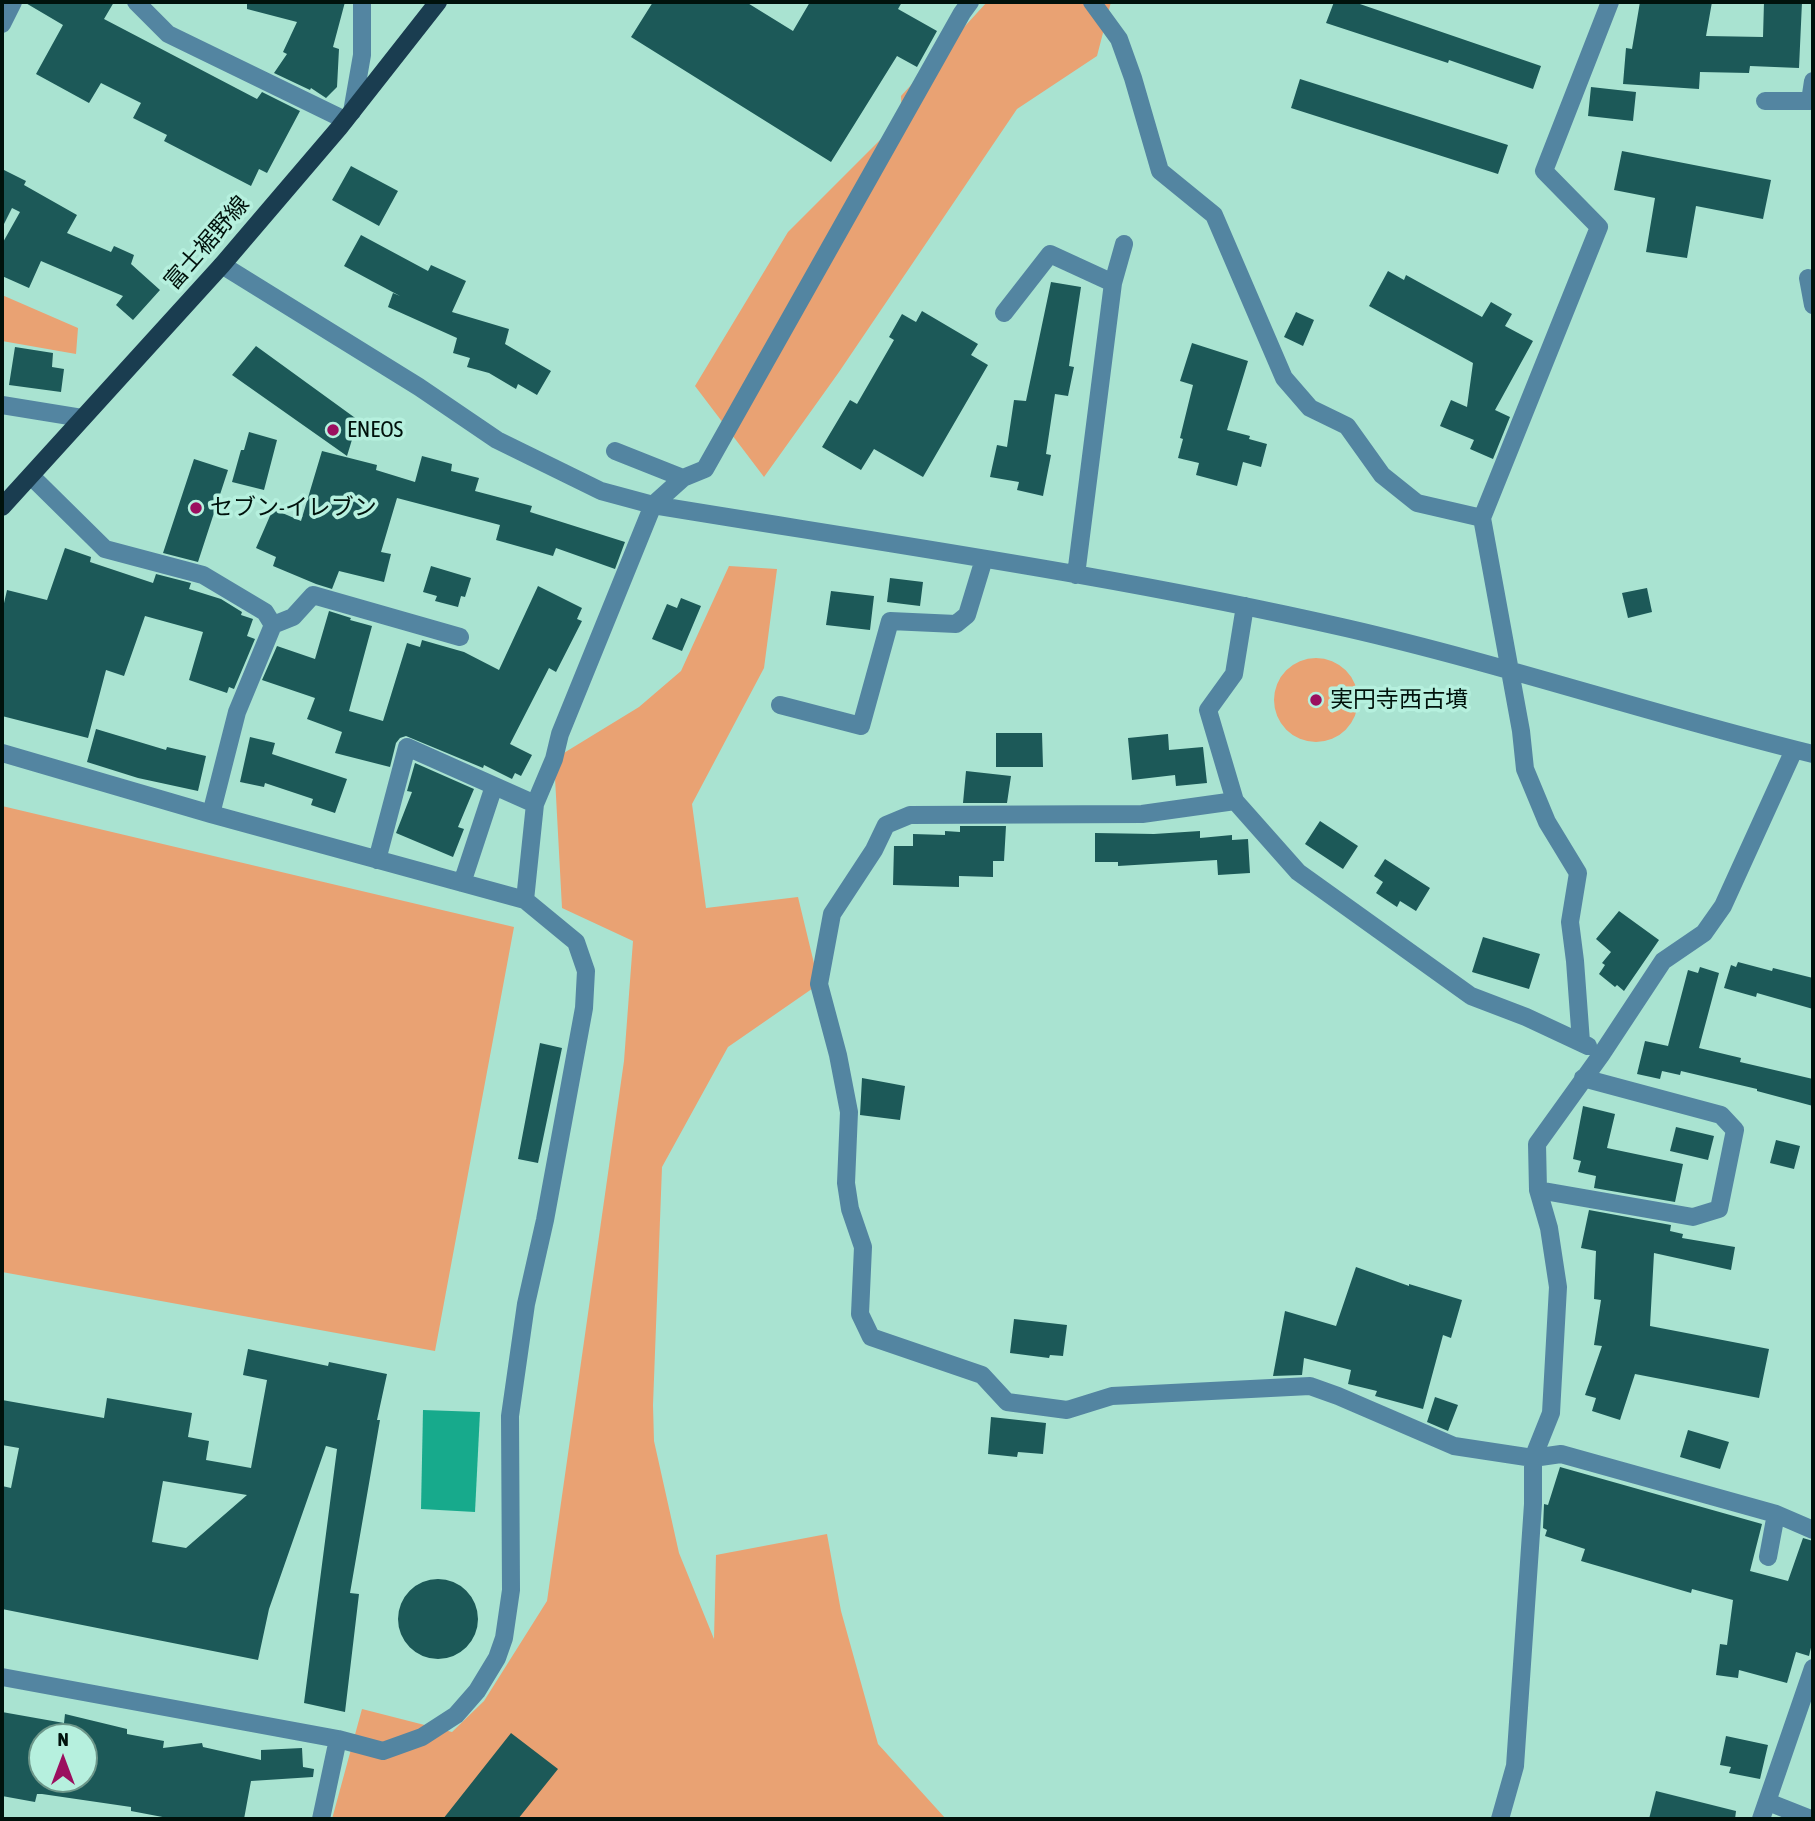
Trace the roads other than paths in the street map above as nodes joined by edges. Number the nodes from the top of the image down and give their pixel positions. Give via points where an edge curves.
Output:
1 (13, 2) edge
2 (136, 2) edge
3 (362, 2) edge
4 (438, 2) edge
5 (1092, 2) edge
6 (1610, 2) edge
7 (960, 5) edge
8 (2, 24) edge
9 (1813, 81) edge
10 (1765, 101) dead end
11 (349, 116) junction
12 (1124, 244) dead end
13 (222, 265) junction
14 (1808, 278) dead end
15 (1113, 283) junction
16 (1813, 305) edge
17 (1004, 313) dead end
18 (2, 405) edge
19 (82, 418) junction
20 (615, 451) dead end
21 (31, 476) junction
22 (683, 478) junction
23 (653, 505) junction
24 (2, 507) edge
25 (1482, 518) junction
26 (984, 559) junction
27 (1076, 575) junction
28 (1245, 606) junction
29 (272, 625) junction
30 (460, 637) dead end
31 (1510, 672) junction
32 (780, 705) dead end
33 (1794, 750) junction
34 (2, 753) edge
35 (1813, 754) edge
36 (494, 786) junction
37 (1235, 801) junction
38 (536, 804) junction
39 (211, 814) junction
40 (377, 860) junction
41 (462, 883) junction
42 (525, 900) junction
43 (1581, 1041) junction
44 (1601, 1055) junction
45 (1583, 1078) junction
46 (1538, 1190) junction
47 (1533, 1458) junction
48 (1776, 1514) junction
49 (1813, 1530) edge
50 (1768, 1557) dead end
51 (1813, 1668) edge
52 (2, 1677) edge
53 (338, 1739) junction
54 (1768, 1802) junction
55 (321, 1819) edge
56 (1500, 1819) edge
57 (1761, 1819) edge
58 (1811, 1819) edge

1 - 8 street
2 - 11 street via 168,34
3 - 11 street via 362,55
4 - 11 main road, 富士裾野線
5 - 25 street via 1119,39 1160,171 1214,215 1284,378 1310,408 1347,426 1382,475 1417,503
6 - 25 street via 1544,171 1600,227
7 - 22 street via 705,469
9 - 10 street via 1810,101
11 - 13 main road, 富士裾野線
12 - 15 street
13 - 19 main road, 富士裾野線
13 - 23 street via 497,440 601,491
14 - 16 street
15 - 17 street via 1050,254
15 - 27 street
18 - 19 street
19 - 21 main road, 富士裾野線
20 - 22 street
21 - 24 main road, 富士裾野線
21 - 29 street via 105,549 203,575 265,612
22 - 23 street
23 - 26 street
23 - 38 street
25 - 31 street
26 - 27 street
26 - 32 street via 967,615 956,624 890,621 861,726
27 - 28 street
28 - 31 street
28 - 37 street via 1234,674 1208,710
29 - 30 street via 293,617 313,595
29 - 39 street via 237,712
31 - 33 street
31 - 43 street via 1525,769 1547,822 1578,873 1570,922
33 - 35 street
33 - 44 street via 1723,906 1704,933 1663,961
34 - 39 street
36 - 38 street
36 - 40 street via 407,747
36 - 41 street
37 - 43 street via 1298,872 1471,996
37 - 47 street via 1142,814 910,815 886,825 832,914 819,984 849,1112 846,1183 863,1247 860,1314 871,1337 982,1375 1007,1402 1067,1410 1112,1395 1310,1386 1454,1446
38 - 42 street
39 - 40 street
40 - 41 street
41 - 42 street
42 - 53 street via 576,942 586,971 584,1008 526,1304 510,1416 512,1590 507,1631 477,1691 456,1715 422,1737 383,1751
43 - 44 street
44 - 45 street
45 - 46 street via 1537,1144
45 - 46 street via 1721,1115 1735,1130 1719,1209 1693,1217
46 - 47 street via 1558,1287 1551,1413
47 - 48 street via 1561,1454
47 - 56 street via 1514,1766
48 - 49 street
48 - 50 street
51 - 54 street
52 - 53 street
53 - 55 street
54 - 57 street
54 - 58 street

